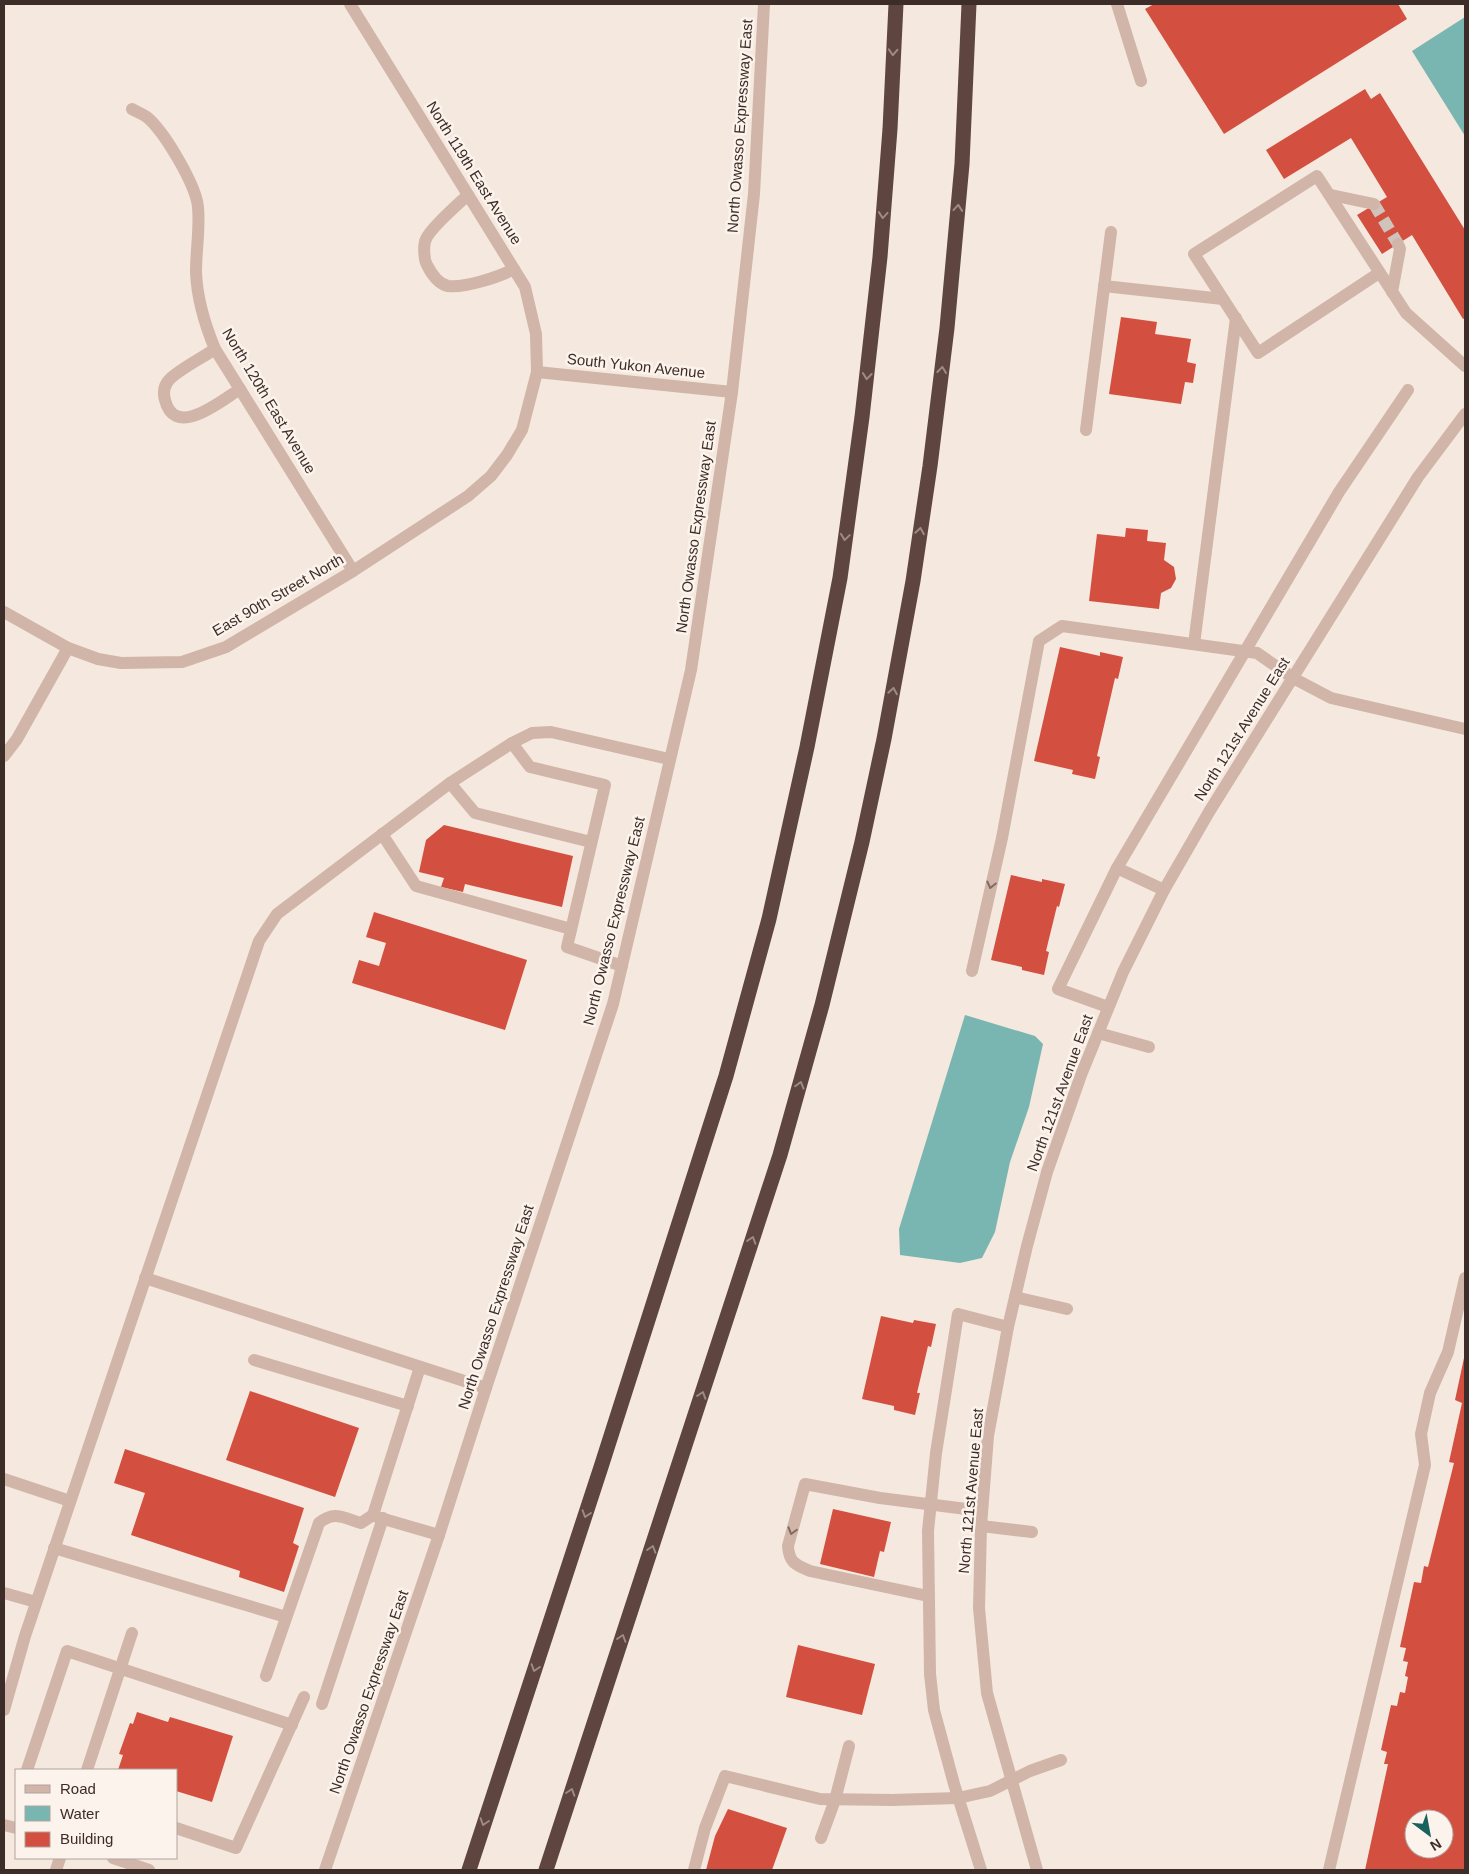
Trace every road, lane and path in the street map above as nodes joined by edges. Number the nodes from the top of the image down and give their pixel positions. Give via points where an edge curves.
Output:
1 (350, 4) edge
2 (764, 4) edge
3 (896, 4) edge
4 (969, 4) edge
5 (1118, 4) edge
6 (1141, 81) dead end
7 (132, 108) dead end
8 (468, 195) junction
9 (1331, 195) junction
10 (1374, 204) dead end
11 (1111, 232) dead end
12 (1398, 244) tunnel mouth
13 (514, 269) junction
14 (1379, 273) junction
15 (1104, 286) junction
16 (1392, 292) junction
17 (1223, 299) junction
18 (1236, 318) junction
19 (215, 349) junction
20 (1465, 366) edge
21 (537, 372) junction
22 (240, 389) junction
23 (1408, 390) dead end
24 (732, 392) junction
25 (1465, 414) edge
26 (1086, 430) dead end
27 (353, 571) junction
28 (4, 612) edge
29 (1194, 644) junction
30 (68, 648) junction
31 (1244, 651) junction
32 (1293, 678) junction
33 (1465, 728) edge
34 (512, 743) junction
35 (4, 756) edge
36 (669, 759) junction
37 (450, 783) junction
38 (382, 834) junction
39 (591, 842) junction
40 (1116, 868) junction
41 (1164, 890) junction
42 (571, 929) junction
43 (622, 966) junction
44 (972, 971) dead end
45 (1108, 1007) junction
46 (1098, 1032) junction
47 (1150, 1047) dead end
48 (145, 1278) junction
49 (1465, 1278) edge
50 (1015, 1298) junction
51 (1067, 1309) dead end
52 (1008, 1327) junction
53 (254, 1360) dead end
54 (420, 1367) junction
55 (486, 1388) junction
56 (408, 1406) junction
57 (4, 1480) edge
58 (70, 1501) junction
59 (931, 1506) junction
60 (982, 1511) junction
61 (378, 1517) junction
62 (981, 1526) junction
63 (1032, 1532) dead end
64 (439, 1535) junction
65 (54, 1548) junction
66 (4, 1593) edge
67 (928, 1596) junction
68 (36, 1602) junction
69 (286, 1617) junction
70 (132, 1633) dead end
71 (120, 1668) junction
72 (266, 1676) dead end
73 (304, 1697) dead end
74 (322, 1704) dead end
75 (4, 1710) edge
76 (292, 1725) junction
77 (849, 1746) dead end
78 (1061, 1760) dead end
79 (27, 1769) edge
80 (87, 1769) edge
81 (1011, 1780) junction
82 (958, 1798) junction
83 (835, 1800) junction
84 (178, 1829) edge
85 (821, 1838) dead end
86 (116, 1859) edge
87 (149, 1870) edge
88 (326, 1870) edge
89 (469, 1870) edge
90 (546, 1870) edge
91 (694, 1870) edge
92 (981, 1870) edge
93 (1037, 1870) edge
94 (1329, 1870) edge

1 - 8 street, North 119th East Avenue
2 - 24 street, North Owasso Expressway East via 754,194
3 -> 89 highway via 880,257 840,578 769,919 697,1168
90 -> 4 highway via 780,1155 822,1005 862,842 913,581 930,466 962,164
5 - 6 street
7 - 19 street, North 120th East Avenue via 149,119 169,145 193,188 198,206 196,273 204,323
8 - 13 street, North 119th East Avenue
8 - 13 street via 426,239 424,261 432,276 447,286 498,277
9 - 10 street
9 - 14 street
9 - 17 street via 1317,176 1194,254
11 - 15 street
12 - 16 street via 1400,249
13 - 21 street, North 119th East Avenue via 525,287 536,334
14 - 16 street
14 - 18 street via 1258,353
15 - 17 street
15 - 26 street
16 - 20 street via 1406,313
17 - 18 street
18 - 29 street
19 - 22 street, North 120th East Avenue
19 - 22 street via 169,380 164,389 167,407 179,418 195,417
21 - 24 street, South Yukon Avenue
21 - 27 street, East 90th Street North via 522,430 491,476 468,496
22 - 27 street, North 120th East Avenue
23 - 31 street via 1339,492
24 - 36 street, North Owasso Expressway East via 691,670
25 - 32 street, North 121st Avenue East via 1418,477
27 - 30 street, East 90th Street North via 226,647 182,662 121,663
28 - 30 street, East 90th Street North
29 - 31 street
29 -> 44 street via 1062,626 1039,641 1002,838
30 - 35 street via 17,739
31 - 32 street via 1257,653
31 - 40 street
32 - 33 street via 1331,698
32 - 41 street, North 121st Avenue East
34 - 36 street via 532,733 551,732
34 - 37 street
34 - 39 street via 530,767 605,785
36 - 43 street, North Owasso Expressway East
37 - 38 street
37 - 39 street via 475,813
38 - 42 street via 416,886
38 - 48 street via 277,914 258,941
39 - 42 street
40 - 41 street
40 - 45 street via 1058,989
41 - 45 street, North 121st Avenue East
42 - 43 street via 567,947
43 - 55 street, North Owasso Expressway East via 613,1004
45 - 46 street, North 121st Avenue East
46 - 47 street
46 - 50 street, North 121st Avenue East via 1047,1172
48 - 54 street
48 - 58 street
49 - 94 street via 1448,1352 1430,1393 1422,1434 1425,1465
50 - 51 street
50 - 52 street, North 121st Avenue East
52 - 59 street via 958,1314
52 - 60 street, North 121st Avenue East via 988,1436
53 - 56 street
54 - 55 street
54 - 56 street
55 - 64 street, North Owasso Expressway East
56 - 61 street
57 - 58 street
58 - 65 street
59 - 60 street
59 - 67 street
59 -> 67 street via 805,1484 788,1546 789,1556 796,1565 810,1571
60 - 62 street, North 121st Avenue East
61 - 64 street
61 - 69 street via 361,1524 334,1515 319,1523
61 - 74 street
62 - 63 street
62 - 81 street, North 121st Avenue East via 979,1608 987,1693
64 - 88 street, North Owasso Expressway East
65 - 68 street
65 - 69 street
66 - 68 street
67 - 82 street via 934,1710
68 - 75 street
69 - 72 street
70 - 71 street
71 - 76 street
71 - 79 street via 67,1651
71 - 80 street
73 - 76 street
76 - 84 street via 236,1848
77 - 83 street
78 - 81 street
81 - 82 street via 990,1790
81 - 93 street, North 121st Avenue East
82 - 83 street
82 - 92 street
83 - 85 street
83 - 91 street via 725,1776 705,1828
86 - 87 street

